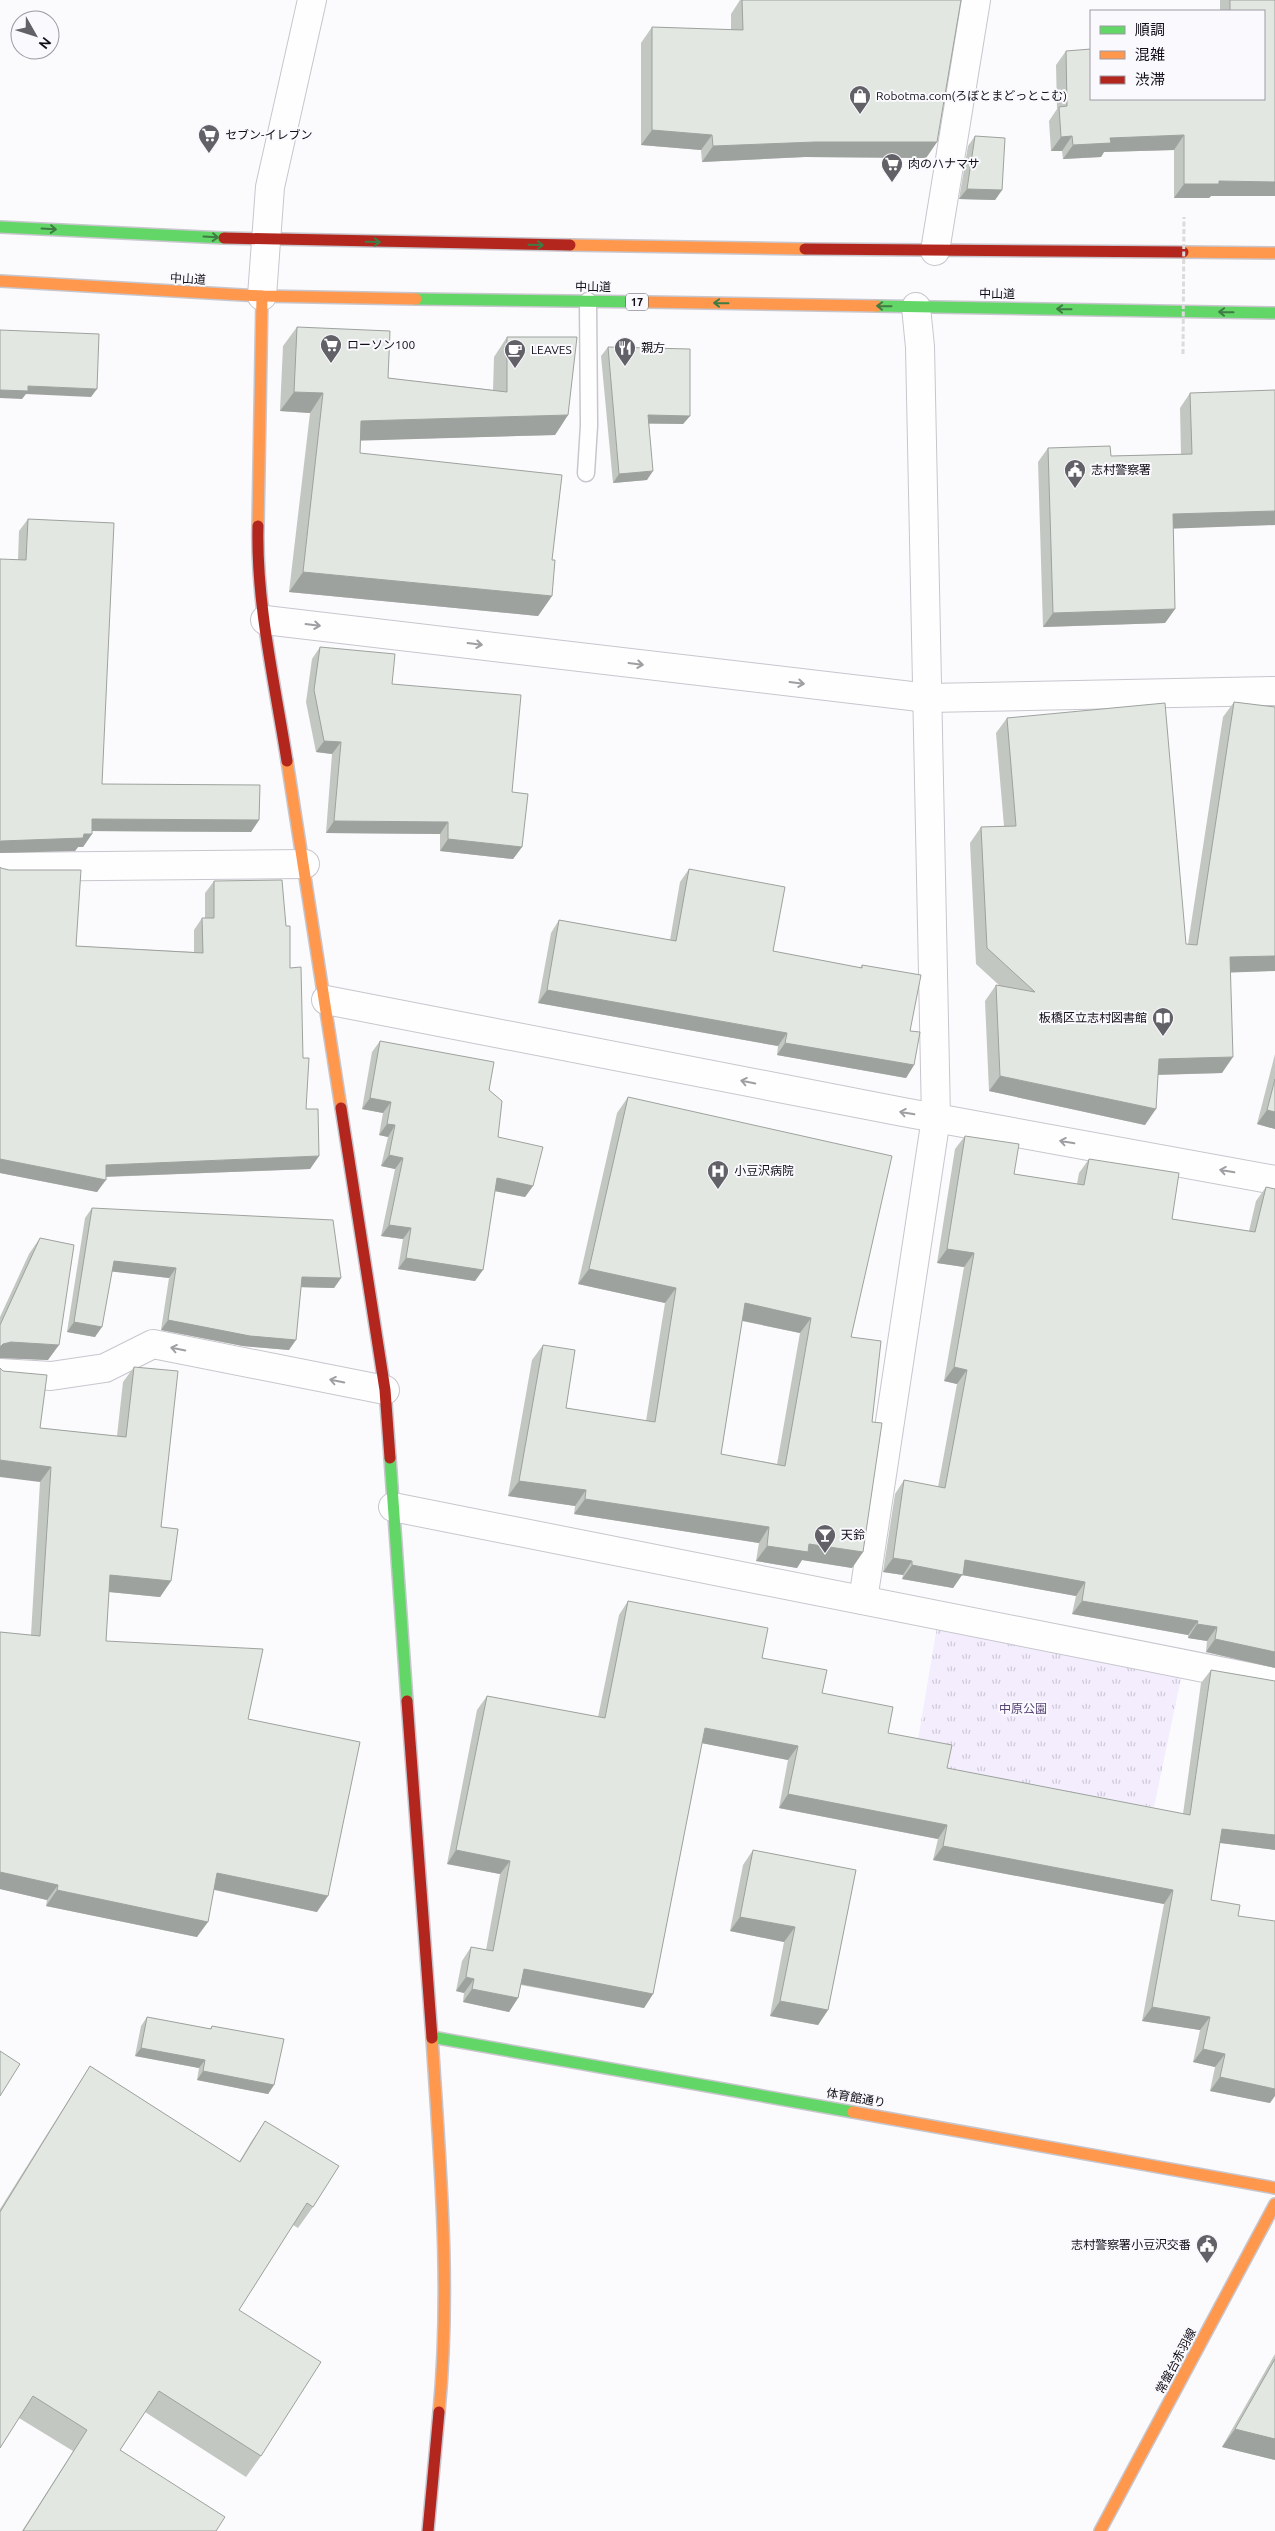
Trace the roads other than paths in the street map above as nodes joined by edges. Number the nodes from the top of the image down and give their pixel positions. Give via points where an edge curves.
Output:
1 (312, 0) edge
2 (976, 0) edge
3 (0, 227) edge
4 (267, 240) junction
5 (935, 251) junction
6 (1275, 253) edge
7 (0, 281) edge
8 (262, 296) junction
9 (588, 301) junction
10 (916, 307) junction
11 (1275, 313) edge
12 (586, 473) dead end
13 (265, 620) junction
14 (1275, 691) edge
15 (928, 698) junction
16 (305, 864) junction
17 (0, 868) edge
18 (326, 1000) junction
19 (936, 1118) junction
20 (1275, 1180) edge
21 (0, 1373) edge
22 (385, 1390) junction
23 (393, 1507) junction
24 (863, 1600) junction
25 (1275, 1682) edge
26 (432, 2037) junction
27 (1275, 2188) edge
28 (1275, 2204) edge
29 (428, 2531) edge
30 (1100, 2531) edge

1 - 4 street via 270,187
2 - 5 street
3 -> 4 main road
4 -> 5 main road
4 - 8 street
5 - 6 main road
7 - 8 main road, 中山道 / 17
8 - 9 main road, 中山道 / 17
8 - 13 main road via 257,555
10 -> 9 main road, 中山道 / 17
9 - 12 lane
11 -> 10 main road, 中山道 / 17
10 - 15 street via 920,347
13 -> 15 street
13 - 16 main road
14 - 15 street
15 - 19 street
16 - 17 street
16 - 18 main road
19 -> 18 street
18 - 22 main road
20 -> 19 street
19 - 24 street
22 -> 21 street via 153,1344 105,1368 51,1376
22 - 23 main road
23 - 24 street
23 - 26 main road
24 - 25 street
26 - 27 main road, 体育館通り
26 - 29 main road via 445,2239 445,2306 443,2373
28 - 30 main road, 常盤台赤羽線

